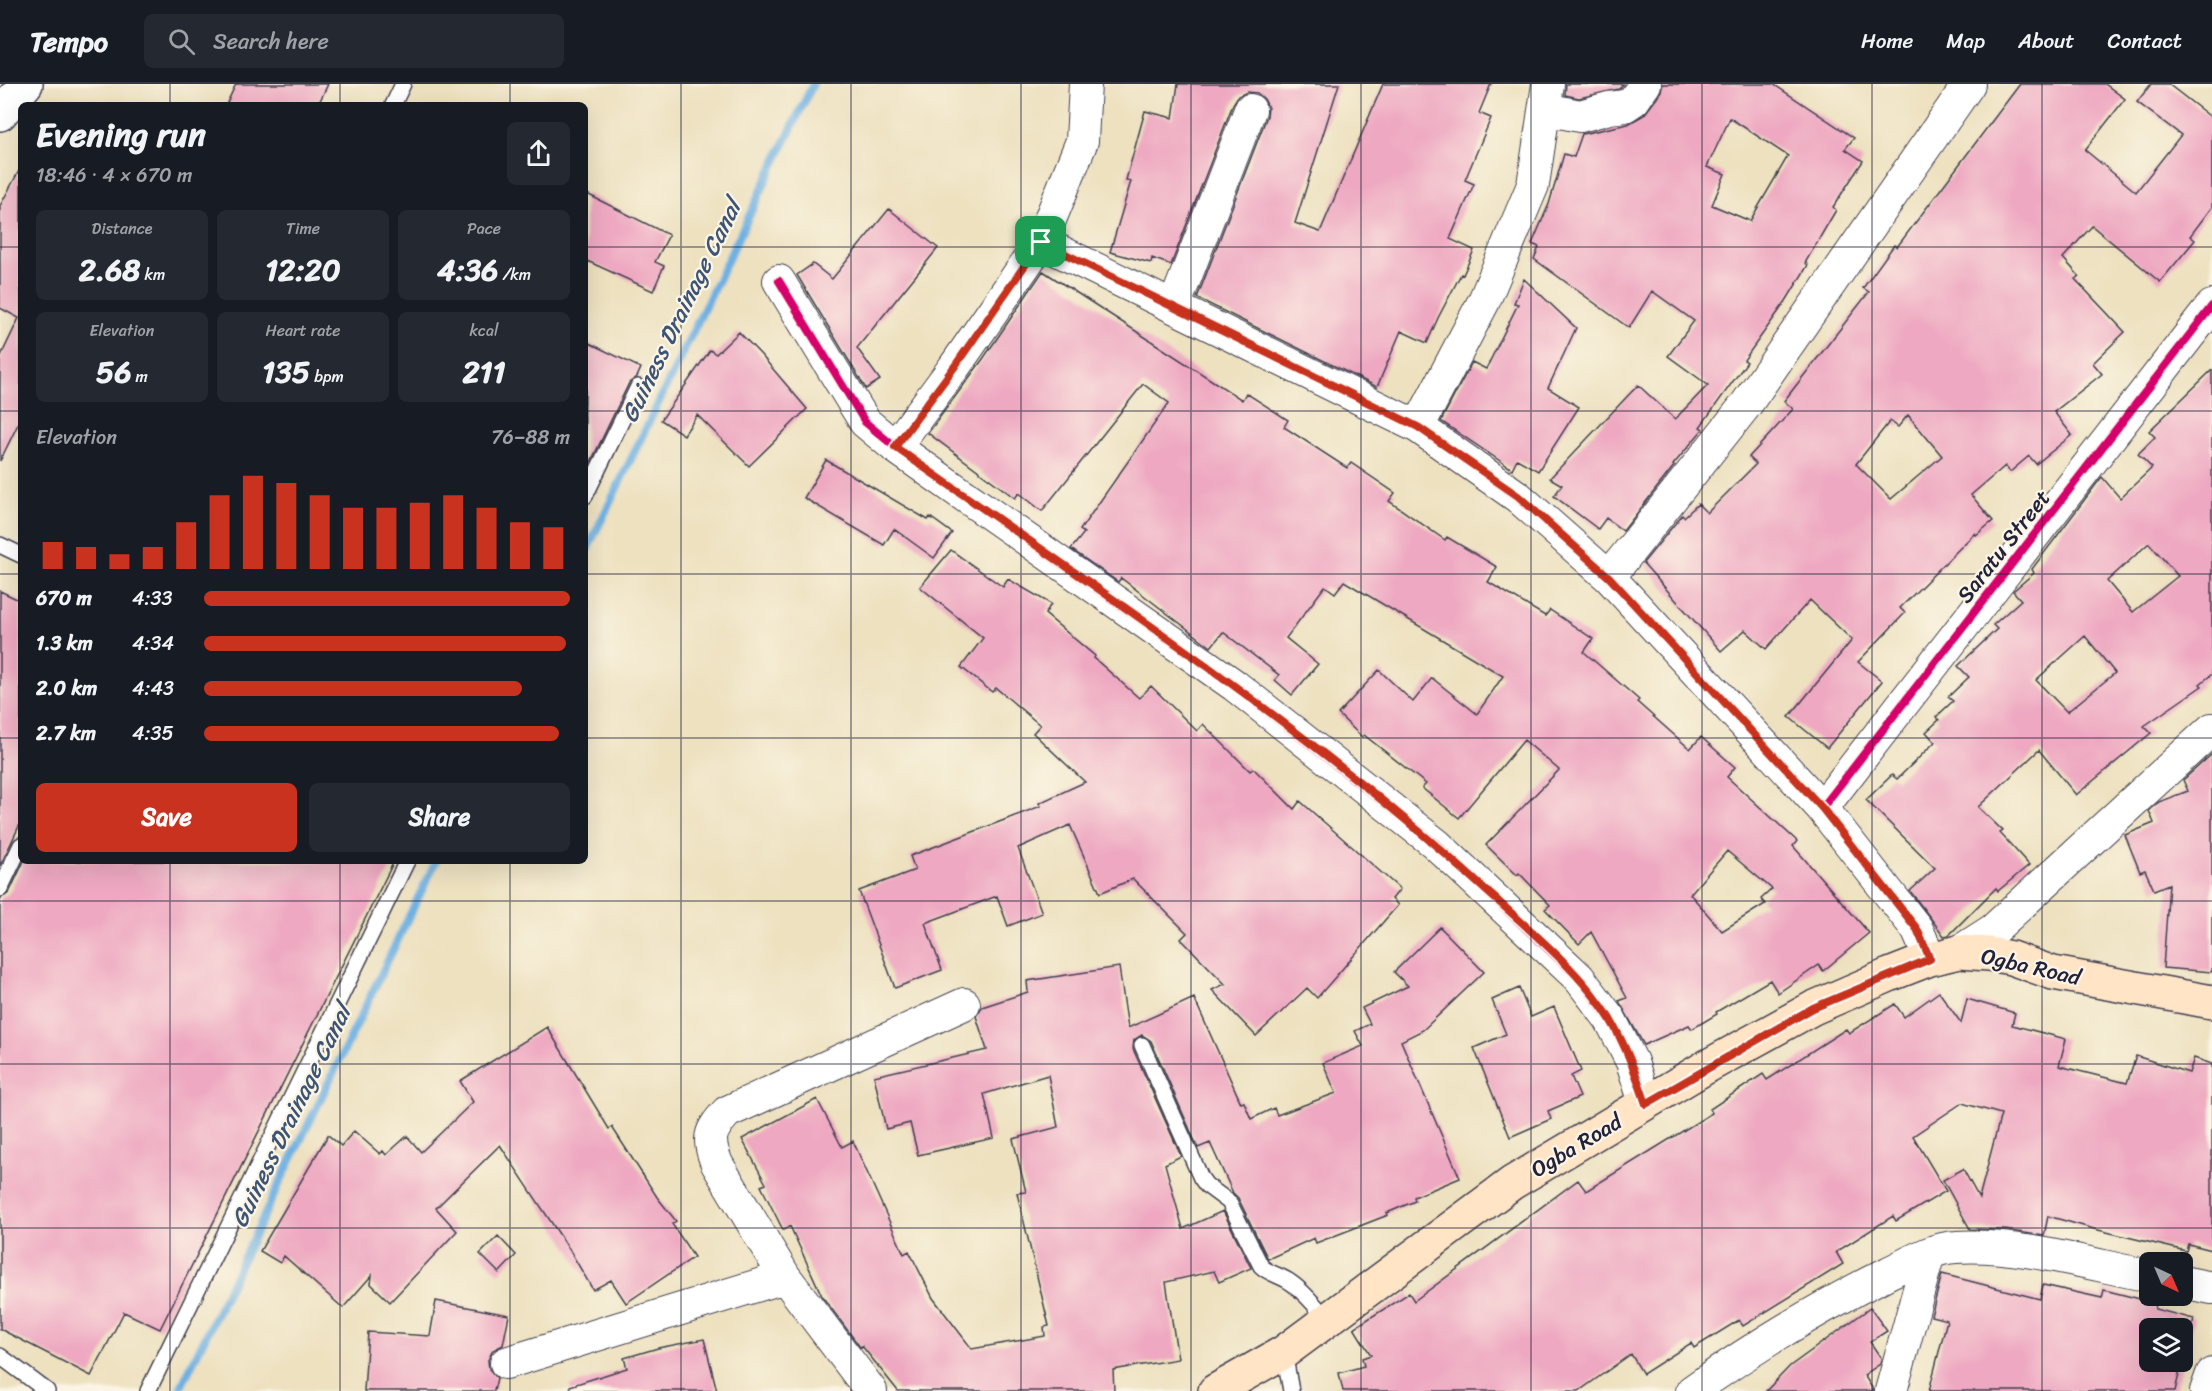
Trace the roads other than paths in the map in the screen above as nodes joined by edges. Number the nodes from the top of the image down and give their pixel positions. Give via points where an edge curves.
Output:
1 (26, 84) edge
2 (403, 84) edge
3 (1085, 84) edge
4 (1645, 84) edge
5 (1970, 84) edge
6 (1547, 97) edge
7 (394, 102) edge
8 (1250, 110) dead end
9 (0, 114) edge
10 (1041, 242) junction
11 (779, 281) dead end
12 (2212, 306) edge
13 (1174, 307) junction
14 (638, 387) dead end
15 (1418, 427) junction
16 (895, 447) junction
17 (588, 490) edge
18 (0, 546) edge
19 (18, 554) edge
20 (1609, 577) junction
21 (2212, 729) edge
22 (1822, 808) junction
23 (18, 851) edge
24 (406, 864) edge
25 (0, 890) edge
26 (1945, 956) junction
27 (2212, 1002) edge
28 (964, 1004) dead end
29 (1142, 1045) dead end
30 (1646, 1104) junction
31 (1929, 1253) junction
32 (2139, 1274) edge
33 (785, 1277) junction
34 (2193, 1284) edge
35 (2212, 1288) edge
36 (1327, 1319) junction
37 (1284, 1352) junction
38 (0, 1356) edge
39 (506, 1363) dead end
40 (2212, 1374) edge
41 (47, 1391) edge
42 (148, 1391) edge
43 (871, 1391) edge
44 (1215, 1391) edge
45 (1291, 1391) edge
46 (1692, 1391) edge
47 (1891, 1391) edge
48 (2206, 1391) edge

1 - 9 street
2 - 7 lane
3 - 10 street via 1082,141
4 - 6 street via 1626,106 1580,116
5 - 20 street via 1744,406
6 - 15 street via 1533,185 1484,302
8 - 13 street
10 - 13 street
10 - 16 street
11 - 16 street via 865,422
12 - 22 street, Saratu Street
13 - 15 street
14 - 17 lane
15 - 20 street via 1518,496
16 - 30 street via 1234,685 1436,844 1579,978 1610,1018 1632,1062
18 - 19 lane
20 - 22 street
21 - 26 street via 1993,930
22 - 26 street via 1917,929
23 - 25 lane
24 - 42 lane
26 - 27 main road, Ogba Road via 1989,954 2053,973
26 - 30 main road, Ogba Road via 1813,1008
28 - 33 street via 727,1112 712,1128 710,1146 717,1164
29 - 36 lane via 1206,1185 1229,1202 1261,1266 1296,1287
30 - 36 main road, Ogba Road via 1512,1183
31 - 32 street via 1953,1247 2005,1247
31 - 46 street via 1840,1299
31 - 47 street
33 - 39 street
33 - 43 street
34 - 35 street
36 - 37 main road, Ogba Road
37 - 44 main road, Ogba Road
37 - 45 lane
38 - 41 lane
40 - 48 street

